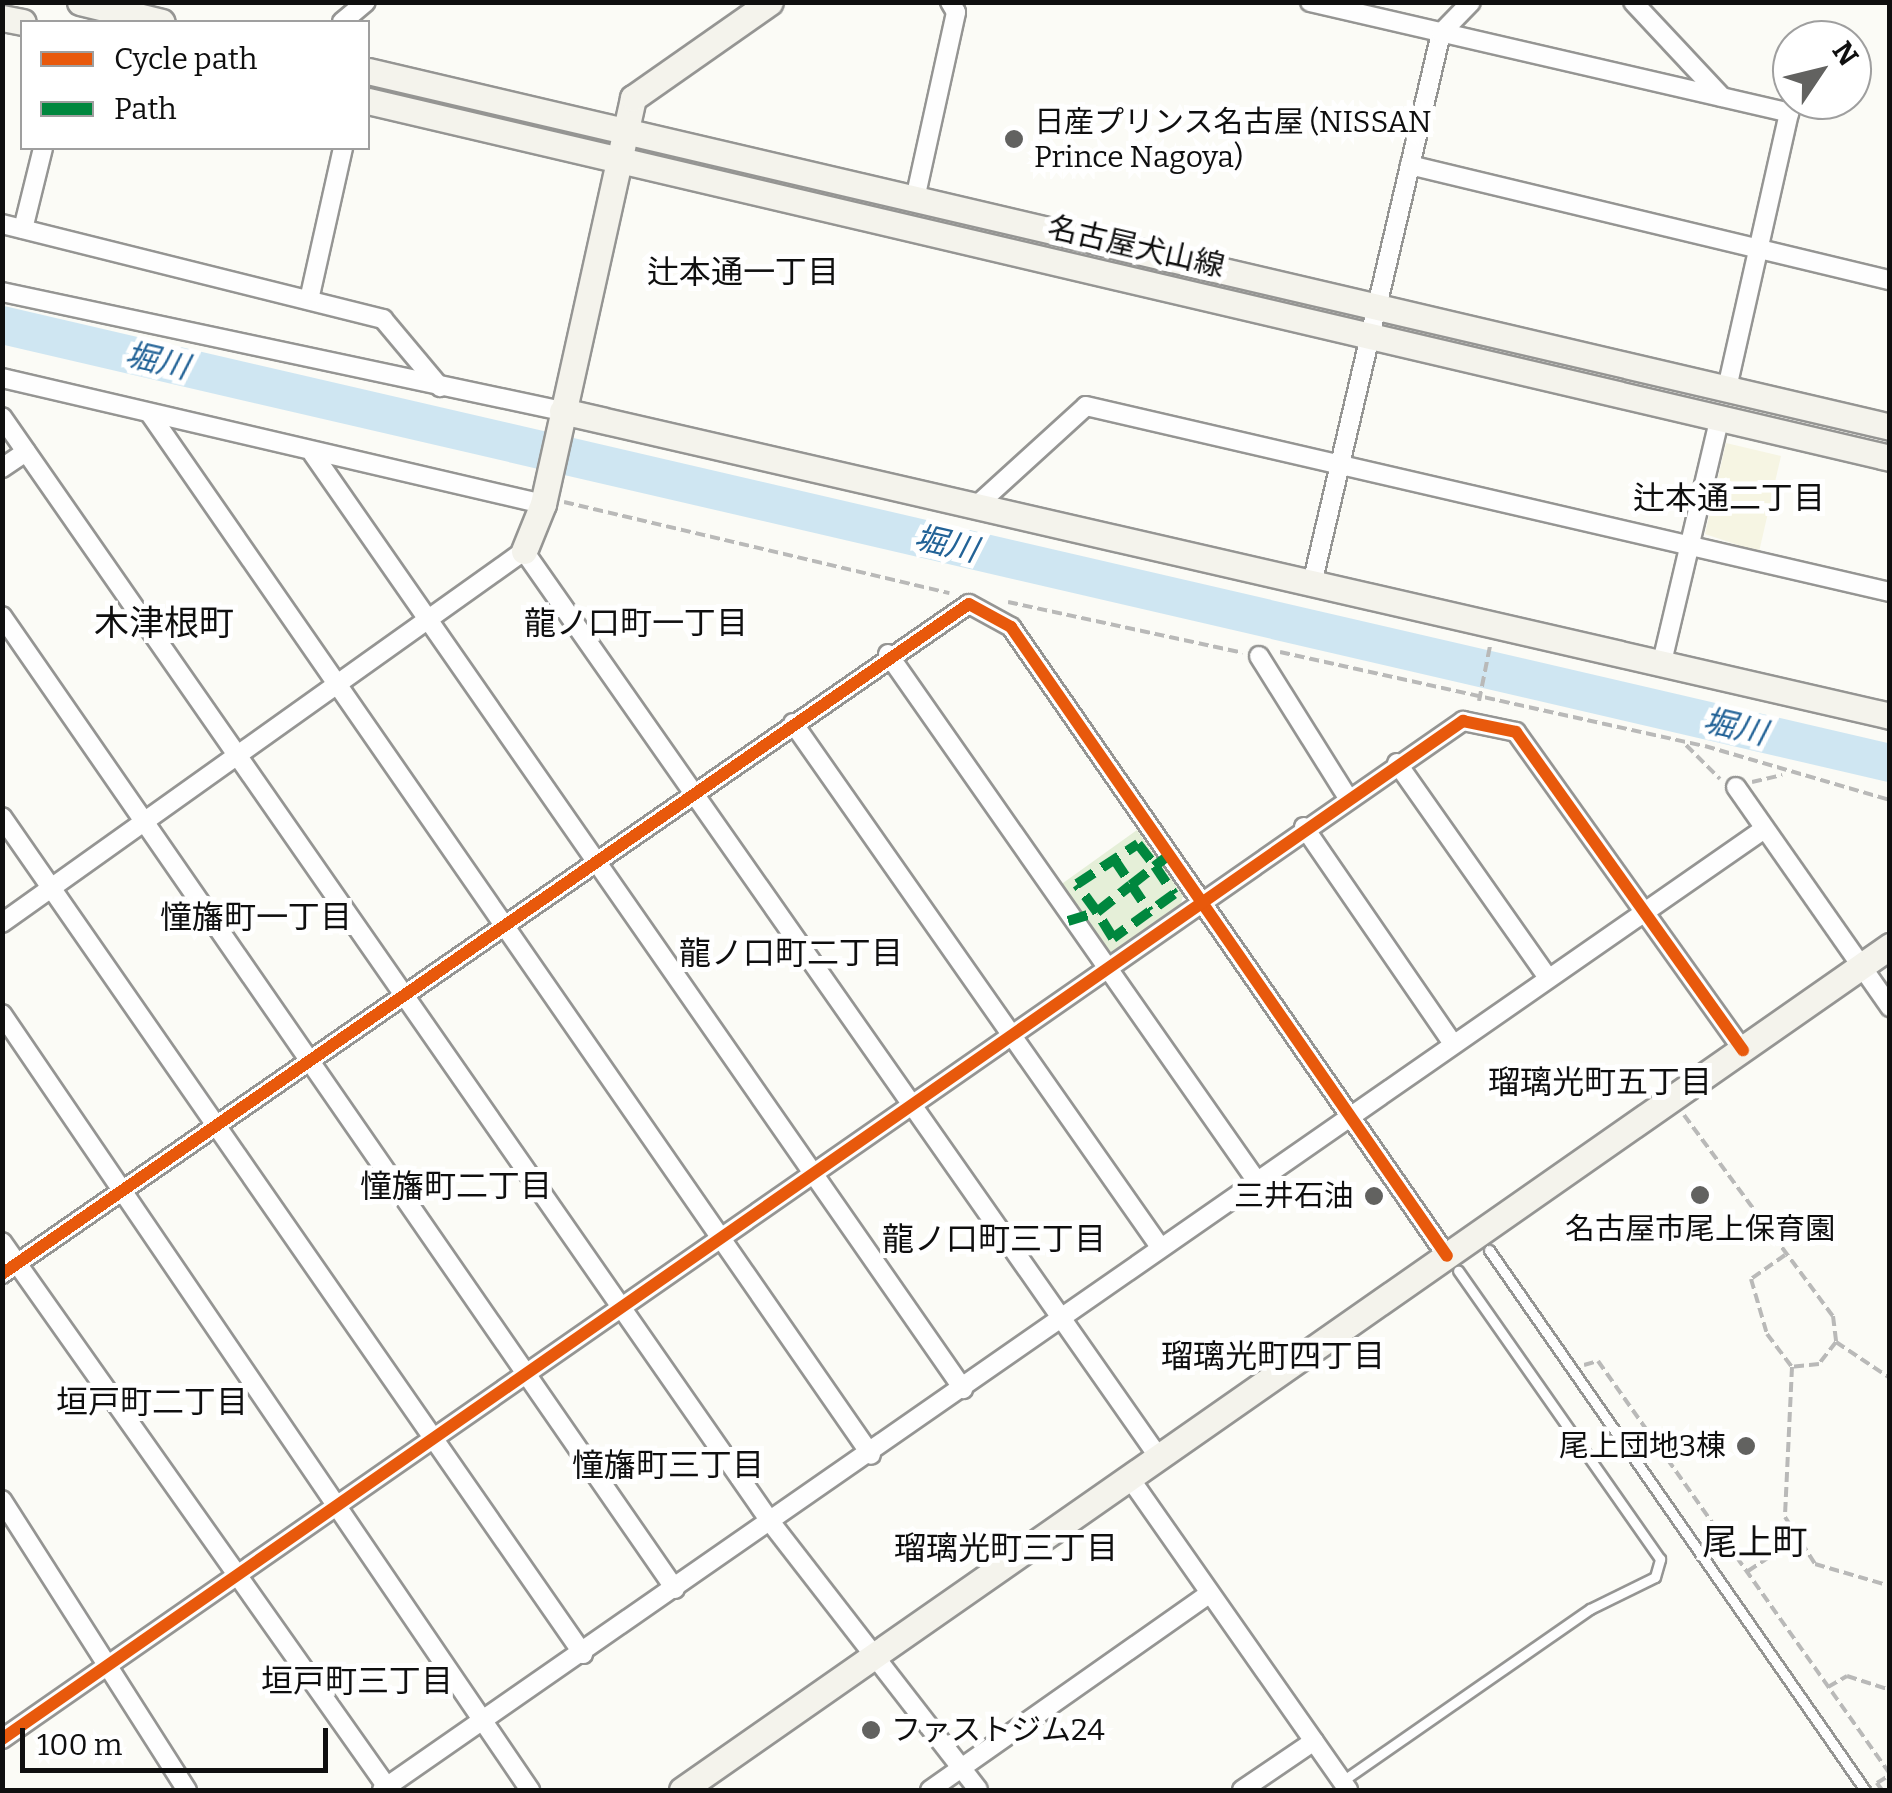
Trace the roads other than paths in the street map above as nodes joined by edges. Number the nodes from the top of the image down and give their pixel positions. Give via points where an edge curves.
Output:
1 (80, 2) edge
2 (366, 2) edge
3 (770, 2) edge
4 (950, 2) edge
5 (1310, 2) edge
6 (1633, 2) edge
7 (1462, 5) edge
8 (154, 20) edge
9 (344, 20) edge
10 (1441, 33) junction
11 (370, 71) edge
12 (1722, 97) junction
13 (370, 101) edge
14 (623, 128) junction
15 (43, 150) edge
16 (343, 150) edge
17 (618, 156) junction
18 (1410, 166) junction
19 (915, 199) junction
20 (2, 224) edge
21 (23, 229) junction
22 (1759, 248) junction
23 (1890, 280) edge
24 (2, 292) edge
25 (309, 300) junction
26 (1379, 308) junction
27 (1370, 336) junction
28 (2, 378) edge
29 (440, 387) junction
30 (1726, 388) junction
31 (150, 414) junction
32 (2, 417) edge
33 (1720, 417) junction
34 (561, 422) junction
35 (1890, 426) edge
36 (26, 452) junction
37 (313, 454) junction
38 (1890, 458) edge
39 (1343, 465) junction
40 (2, 468) edge
41 (551, 491) junction
42 (974, 508) junction
43 (1694, 544) junction
44 (524, 550) junction
45 (1312, 584) junction
46 (1890, 592) edge
47 (2, 616) edge
48 (424, 620) junction
49 (888, 654) junction
50 (1259, 656) road end
51 (1662, 662) junction
52 (333, 686) junction
53 (1890, 716) edge
54 (793, 723) junction
55 (237, 754) junction
56 (1397, 763) junction
57 (1736, 787) dead end
58 (693, 794) junction
59 (1348, 798) junction
60 (2, 816) edge
61 (144, 822) junction
62 (1304, 827) junction
63 (1764, 829) junction
64 (594, 862) junction
65 (51, 886) junction
66 (1202, 902) junction
67 (1646, 909) junction
68 (2, 924) edge
69 (502, 927) junction
70 (1890, 946) edge
71 (1860, 965) junction
72 (1104, 969) junction
73 (1548, 978) junction
74 (405, 994) junction
75 (1890, 1007) edge
76 (2, 1014) edge
77 (1013, 1034) junction
78 (1453, 1044) junction
79 (1743, 1050) junction
80 (304, 1062) junction
81 (912, 1106) junction
82 (1349, 1116) junction
83 (214, 1128) junction
84 (814, 1174) junction
85 (1256, 1180) junction
86 (118, 1194) junction
87 (721, 1238) junction
88 (2, 1242) edge
89 (1160, 1248) junction
90 (1489, 1250) dead end
91 (1453, 1263) junction
92 (10, 1269) edge
93 (624, 1308) junction
94 (1061, 1320) junction
95 (526, 1374) junction
96 (964, 1388) junction
97 (434, 1442) junction
98 (871, 1455) junction
99 (1158, 1456) junction
100 (1129, 1477) junction
101 (2, 1500) edge
102 (332, 1512) junction
103 (772, 1524) junction
104 (237, 1575) junction
105 (676, 1589) junction
106 (1209, 1594) junction
107 (583, 1654) junction
108 (870, 1658) junction
109 (110, 1665) junction
110 (484, 1724) junction
111 (2, 1739) edge
112 (1314, 1741) junction
113 (960, 1768) junction
114 (1344, 1786) edge
115 (384, 1789) edge
116 (187, 1790) edge
117 (530, 1790) edge
118 (682, 1790) edge
119 (930, 1790) edge
120 (978, 1790) edge
121 (1242, 1790) edge
122 (1866, 1790) edge

1 - 8 street
2 - 9 street
3 - 14 street via 633,98
4 - 19 street via 956,12
5 - 10 street
6 - 12 street
7 - 10 street
10 - 12 street
10 - 18 street
11 - 14 street, 名古屋犬山線
12 - 22 street via 1789,113
13 - 17 street, 名古屋犬山線
14 - 17 street
14 - 19 street, 名古屋犬山線
15 - 21 street
16 - 25 street
17 - 27 street, 名古屋犬山線
17 - 34 street
18 - 22 street
18 - 26 street
19 - 26 street, 名古屋犬山線
20 - 21 street
21 - 25 street
22 - 23 street
22 - 30 street
24 - 29 street
25 - 29 street via 384,319
26 - 27 street
26 - 30 street, 名古屋犬山線
27 - 33 street, 名古屋犬山線
27 - 39 street
28 - 31 street
29 - 34 street
30 - 35 street, 名古屋犬山線
31 - 37 street
31 - 52 street
32 - 36 street
33 - 38 street, 名古屋犬山線
33 - 43 street
34 - 41 street
34 - 42 street
36 - 40 street
36 - 55 street
37 - 41 street
37 - 48 street
39 - 42 street via 1086,406
39 - 43 street
39 - 45 street
41 - 44 street
42 - 45 street
43 - 46 street
43 - 51 street
44 - 48 street
44 - 58 street
45 - 51 street
47 - 61 street
48 - 52 street
48 - 64 street
49 - 54 street
49 - 66 street via 969,604 1011,627
49 - 72 street
50 - 59 street
51 - 53 street
52 - 55 street
52 - 69 street
54 - 58 street
54 - 77 street
55 - 61 street
55 - 74 street
56 - 59 street
56 - 67 street via 1462,721 1516,732
56 - 73 street
57 - 63 street
58 - 64 street
58 - 81 street
59 - 62 street
60 - 65 street
61 - 65 street
61 - 80 street
62 - 66 street
62 - 78 street
63 - 67 street
63 - 71 street
64 - 69 street
64 - 84 street
65 - 68 street
65 - 83 street
66 - 72 street
66 - 82 street
67 - 73 street
67 - 79 street
69 - 74 street
69 - 87 street
70 - 71 street
71 - 75 street
71 - 79 street
72 - 77 street
72 - 85 street
73 - 78 street
74 - 80 street
74 - 93 street
76 - 86 street
77 - 81 street
77 - 89 street
78 - 82 street
79 - 91 street
80 - 83 street
80 - 95 street
81 - 84 street
81 - 94 street
82 - 85 street
82 - 91 street
83 - 86 street
83 - 97 street
84 - 87 street
84 - 96 street
85 - 89 street
86 - 92 street
86 - 102 street
87 - 93 street
87 - 98 street
88 - 92 street
89 - 94 street
90 - 122 lane
91 - 99 street
91 - 114 lane via 1660,1559 1654,1578 1590,1609
92 - 104 street
93 - 95 street
93 - 103 street
94 - 96 street
94 - 99 street
95 - 97 street
95 - 105 street
96 - 98 street
97 - 102 street
97 - 107 street
98 - 103 street
99 - 100 street
100 - 106 street
100 - 108 street
101 - 109 street
102 - 104 street
102 - 110 street
103 - 105 street
103 - 108 street
104 - 109 street
104 - 115 street
105 - 107 street
106 - 112 street
106 - 113 street
107 - 110 street
108 - 113 street
108 - 118 street
109 - 111 street
109 - 116 street
110 - 115 street
110 - 117 street
112 - 114 street
112 - 121 street
113 - 119 street
113 - 120 street

